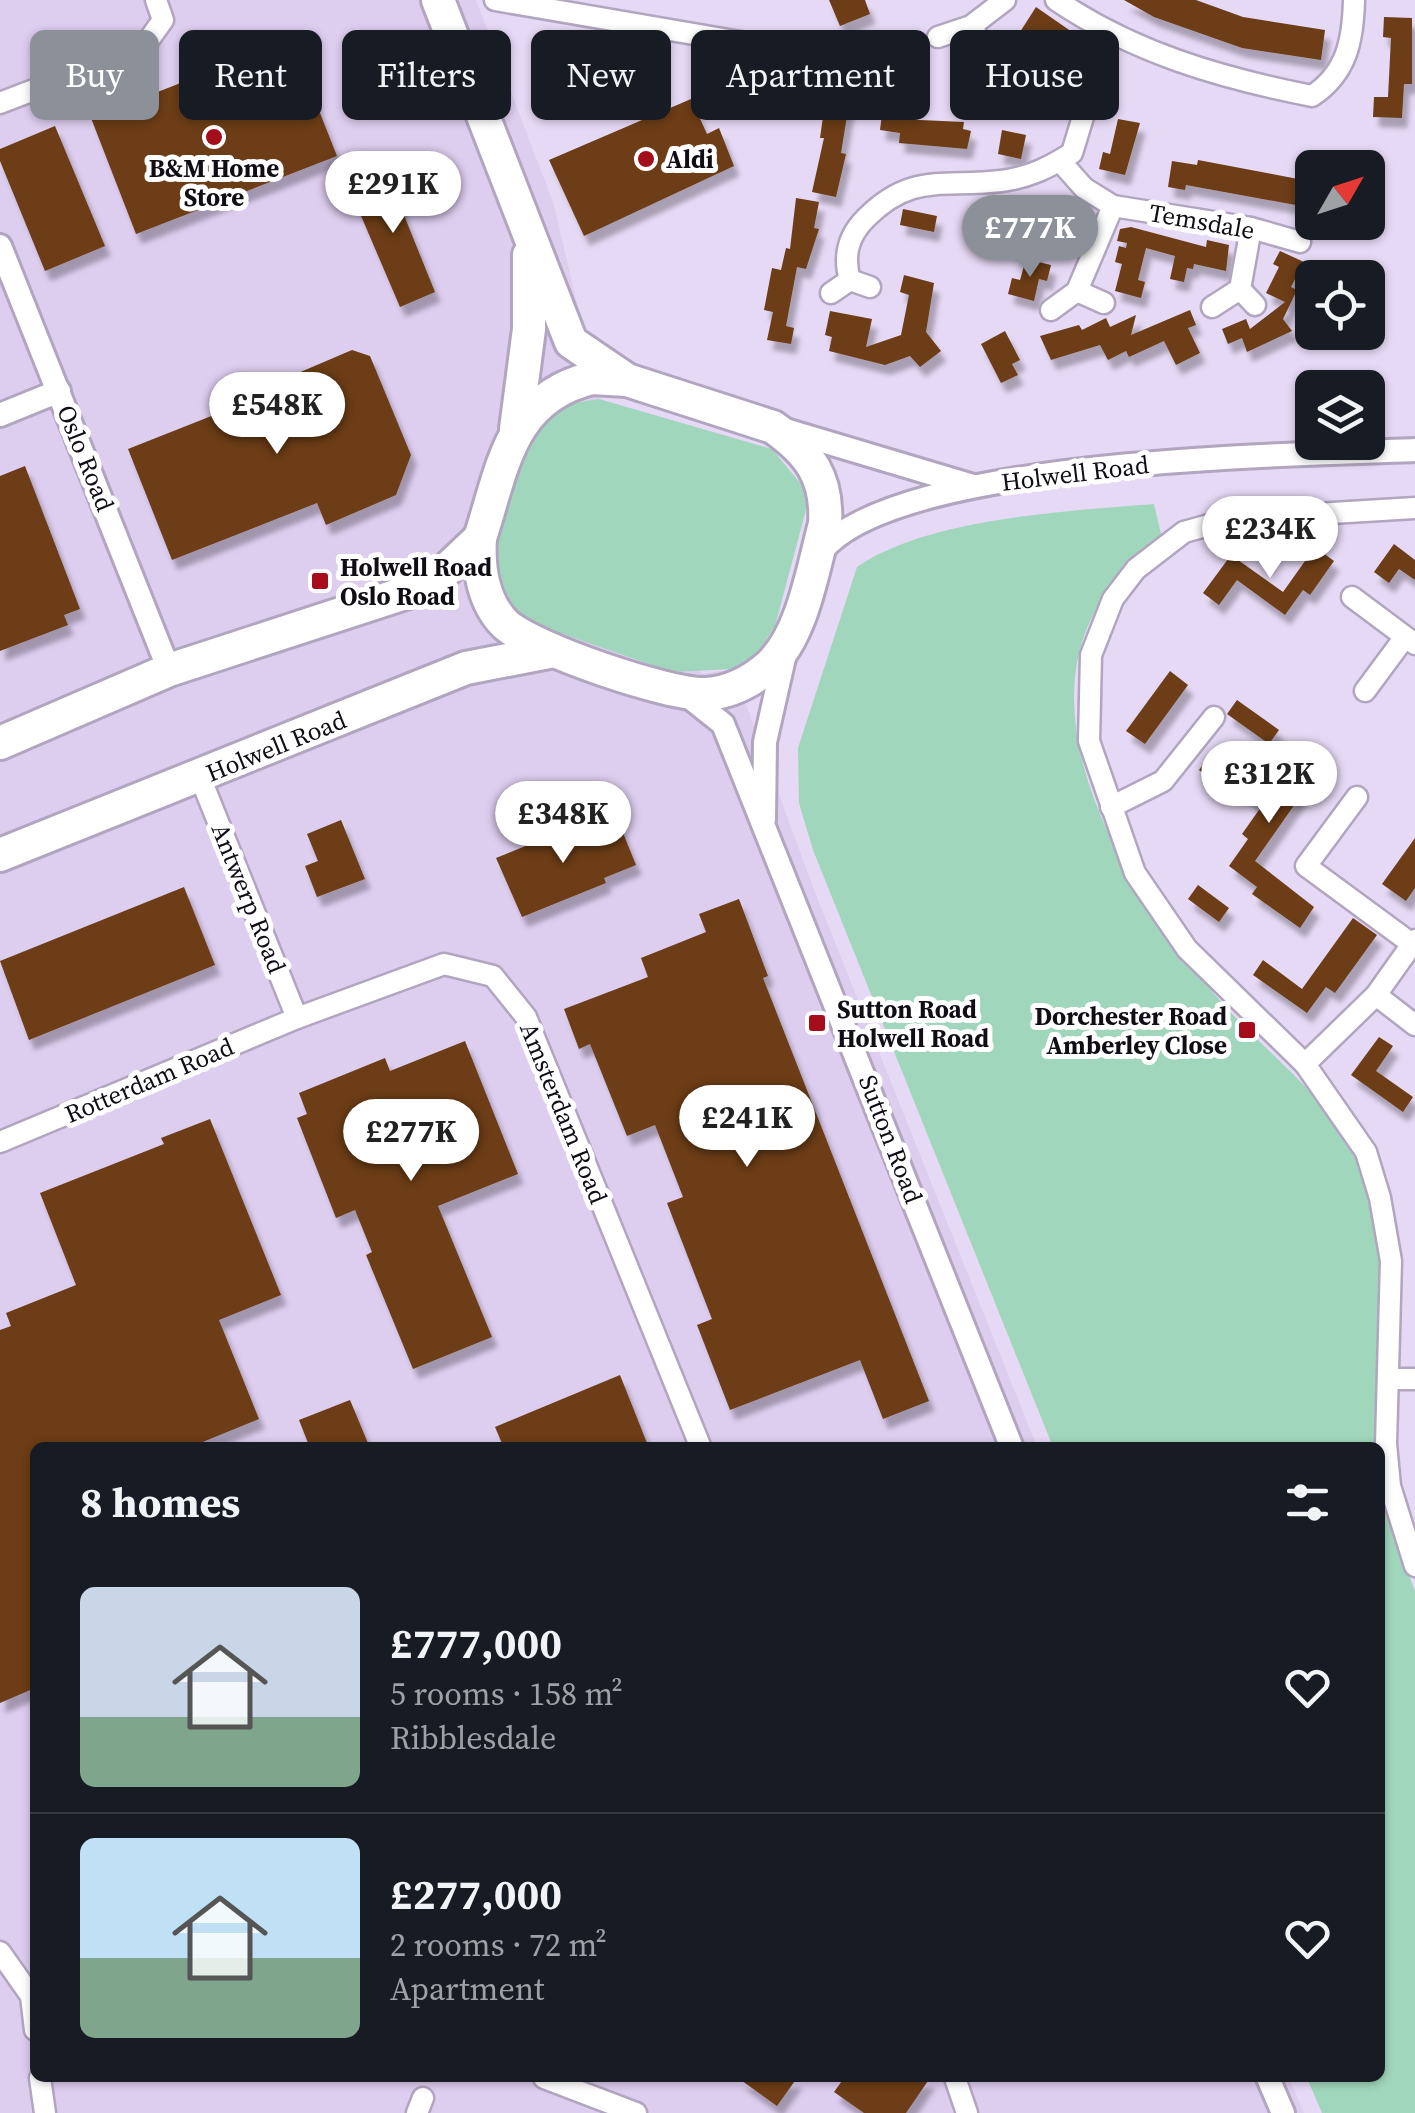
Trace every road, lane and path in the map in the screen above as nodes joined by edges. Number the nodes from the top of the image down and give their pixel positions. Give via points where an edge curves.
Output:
1 (156, 0) edge
2 (438, 0) edge
3 (494, 0) edge
4 (1004, 0) edge
5 (1056, 0) edge
6 (1354, 0) edge
7 (1102, 30) edge
8 (691, 34) edge
9 (938, 37) dead end
10 (1119, 38) edge
11 (0, 103) edge
12 (1085, 120) edge
13 (1060, 161) junction
14 (1113, 206) junction
15 (1252, 228) junction
16 (529, 230) junction
17 (1300, 242) dead end
18 (0, 246) edge
19 (1240, 289) junction
20 (1078, 291) junction
21 (831, 293) dead end
22 (1104, 303) dead end
23 (1255, 305) dead end
24 (1212, 307) dead end
25 (1052, 310) dead end
26 (628, 380) junction
27 (59, 391) junction
28 (0, 415) edge
29 (774, 427) junction
30 (516, 429) junction
31 (1415, 450) edge
32 (973, 486) junction
33 (1415, 508) edge
34 (480, 538) junction
35 (815, 560) junction
36 (1352, 597) dead end
37 (1410, 640) edge
38 (786, 645) junction
39 (554, 651) junction
40 (169, 670) junction
41 (1365, 691) dead end
42 (684, 693) junction
43 (1214, 717) dead end
44 (0, 742) edge
45 (200, 777) junction
46 (1356, 796) dead end
47 (1110, 807) junction
48 (764, 834) junction
49 (0, 854) edge
50 (1414, 942) edge
51 (1376, 995) junction
52 (297, 1018) junction
53 (1415, 1025) edge
54 (1305, 1064) junction
55 (0, 1142) edge
56 (1391, 1378) junction
57 (1415, 1379) edge
58 (698, 1442) edge
59 (1010, 1442) edge
60 (1415, 1566) edge
61 (0, 1952) edge
62 (30, 1992) edge
63 (41, 2082) edge
64 (555, 2082) edge
65 (956, 2082) edge
66 (1270, 2082) edge
67 (45, 2113) edge
68 (636, 2113) edge
69 (967, 2113) edge
70 (1283, 2113) edge

1 - 11 street via 163,20 143,48
2 - 16 highway
3 - 8 street
4 - 9 street via 976,35
5 - 7 street
6 - 10 street via 1343,66 1312,96 1231,80
12 - 13 street via 1072,153
13 - 14 street, Temsdale via 1084,188
13 - 21 street via 1002,181 925,184 890,194 853,230 845,262 860,284
14 - 15 street, Temsdale
14 - 20 street
15 - 17 street, Temsdale
15 - 19 street
16 - 26 highway via 571,342
16 - 30 highway via 529,329
18 - 27 street, Oslo Road
19 - 23 street
19 - 24 street
20 - 22 street
20 - 25 street
26 - 29 highway
26 - 30 highway via 566,384
27 - 28 street
27 - 40 street, Oslo Road
29 - 32 street
29 - 35 highway via 808,456 824,486 825,524
30 - 34 highway
31 - 32 street, Holwell Road via 1158,462
32 - 35 street, Holwell Road via 858,520
33 - 47 street via 1231,520 1184,532 1136,569 1113,599 1091,655 1089,741
34 - 39 highway via 482,579 495,611 522,636
34 - 40 highway via 442,574 405,592
35 - 38 highway
36 - 37 street
37 - 41 street
38 - 42 highway via 737,686
38 - 48 street, Sutton Road via 765,742
39 - 42 highway
39 - 45 highway, Holwell Road via 466,668
40 - 44 highway
42 - 48 street, Sutton Road via 724,724
43 - 47 street via 1163,781
45 - 49 highway, Holwell Road
45 - 52 street, Antwerp Road
46 - 50 street via 1306,866
47 - 54 street via 1135,872 1189,952
48 - 59 street, Sutton Road via 865,1070
50 - 51 street
51 - 53 street
51 - 54 street
52 - 55 street, Rotterdam Road
52 - 58 street, Amsterdam Road via 444,964 493,976 526,1018
54 - 56 street via 1366,1152 1380,1198 1391,1261
56 - 57 street
56 - 60 street via 1390,1486
61 - 62 street
63 - 67 street
64 - 68 street
65 - 69 street
66 - 70 street

